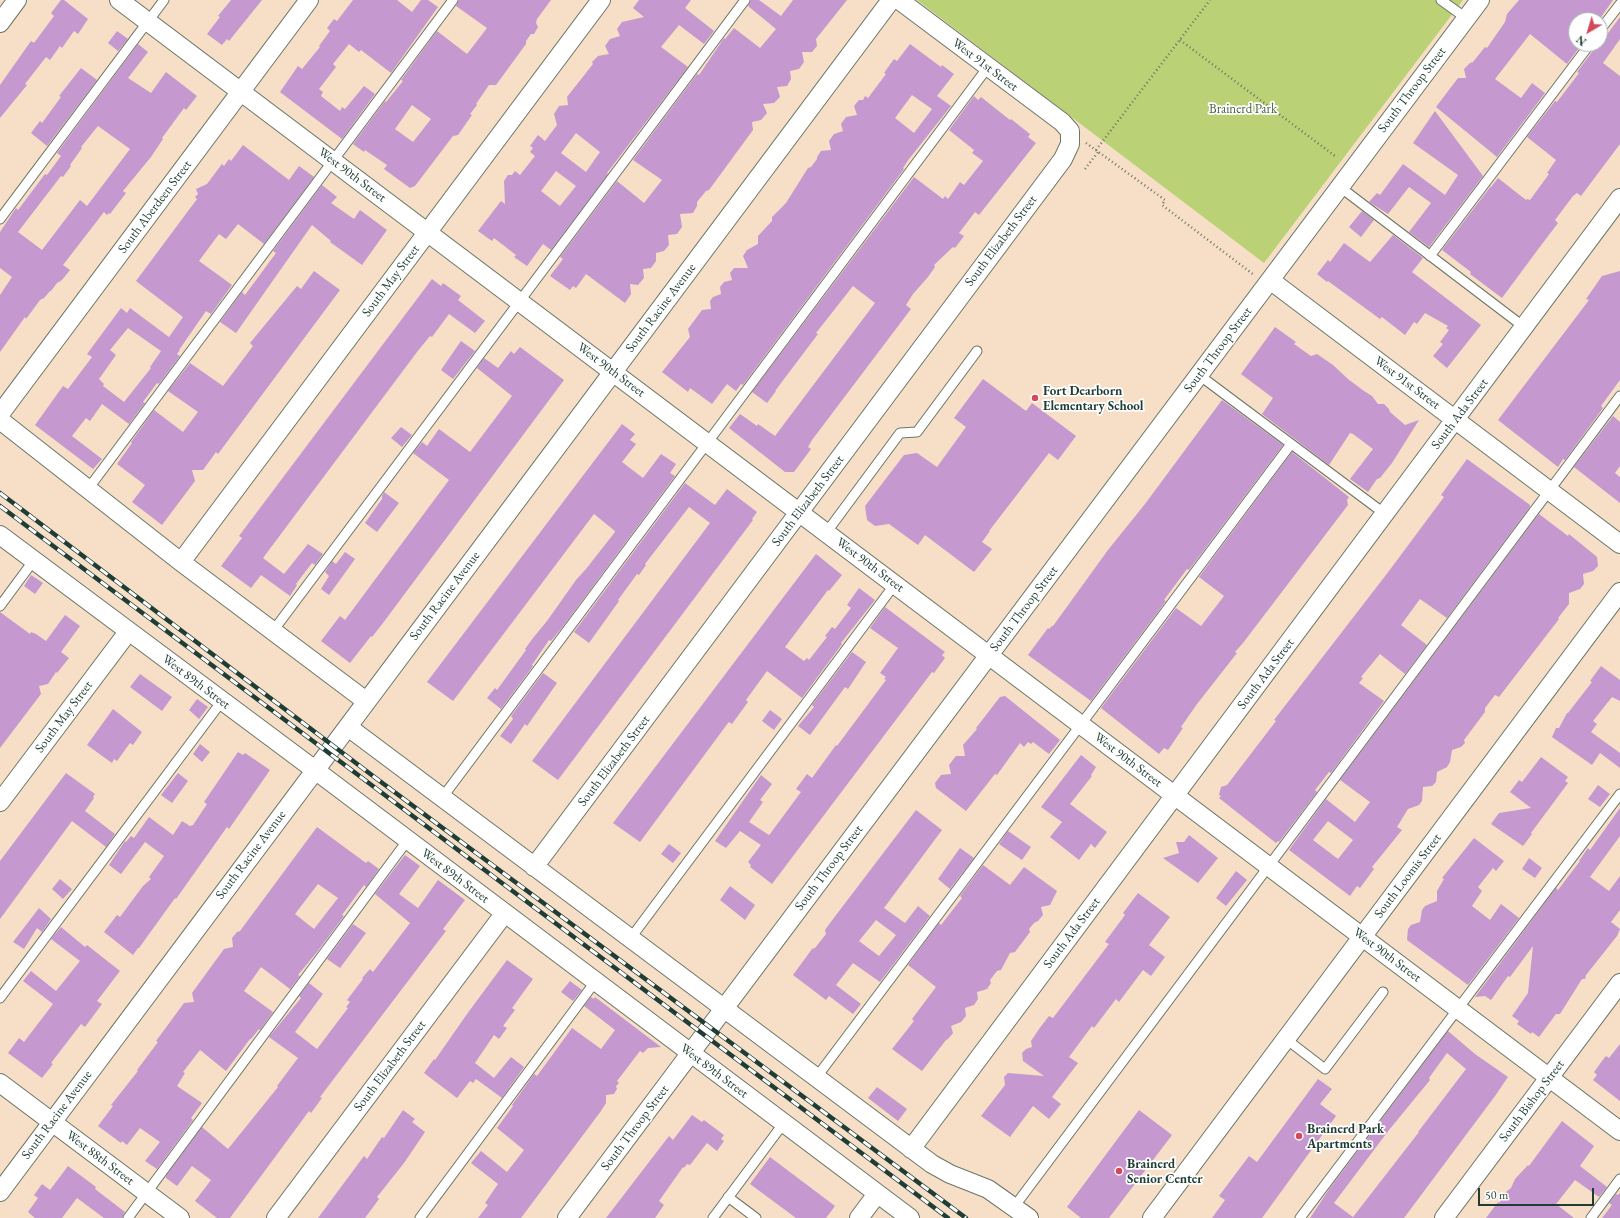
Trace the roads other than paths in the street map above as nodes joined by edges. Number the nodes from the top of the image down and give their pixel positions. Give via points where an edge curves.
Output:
1 (17, 0) edge
2 (120, 0) edge
3 (164, 0) edge
4 (309, 0) edge
5 (453, 0) edge
6 (602, 0) edge
7 (744, 0) edge
8 (891, 0) edge
9 (899, 0) edge
10 (1441, 0) edge
11 (1480, 0) edge
12 (1620, 4) edge
13 (1466, 18) junction
14 (1608, 20) edge
15 (148, 21) junction
16 (0, 23) edge
17 (1584, 52) edge
18 (988, 67) junction
19 (241, 92) junction
20 (1070, 131) joint
21 (333, 161) junction
22 (1340, 187) junction
23 (1620, 198) edge
24 (0, 219) edge
25 (428, 232) junction
26 (1430, 256) junction
27 (1270, 280) junction
28 (520, 302) junction
29 (1524, 327) junction
30 (977, 352) dead end
31 (613, 372) junction
32 (1199, 375) junction
33 (1620, 396) edge
34 (0, 414) edge
35 (0, 420) edge
36 (1455, 420) junction
37 (707, 443) junction
38 (1291, 444) junction
39 (88, 489) junction
40 (1549, 490) junction
41 (800, 513) junction
42 (1385, 514) junction
43 (826, 533) junction
44 (0, 535) edge
45 (1620, 544) edge
46 (34, 560) junction
47 (181, 562) junction
48 (895, 584) junction
49 (1620, 592) edge
50 (0, 606) edge
51 (273, 631) junction
52 (128, 632) junction
53 (989, 655) junction
54 (222, 701) junction
55 (366, 701) junction
56 (1081, 724) junction
57 (348, 727) junction
58 (315, 770) junction
59 (1620, 794) edge
60 (1175, 796) junction
61 (442, 798) junction
62 (0, 802) edge
63 (407, 841) junction
64 (534, 867) junction
65 (1269, 867) junction
66 (504, 914) junction
67 (1362, 937) junction
68 (630, 939) junction
69 (595, 982) junction
70 (1620, 983) edge
71 (1382, 992) dead end
72 (0, 998) edge
73 (724, 1009) junction
74 (1458, 1009) junction
75 (1286, 1039) junction
76 (690, 1054) junction
77 (1549, 1077) junction
78 (816, 1078) junction
79 (0, 1083) edge
80 (52, 1122) junction
81 (784, 1124) junction
82 (1620, 1131) edge
83 (911, 1149) junction
84 (1620, 1179) edge
85 (0, 1192) edge
86 (146, 1193) junction
87 (877, 1194) junction
88 (728, 1197) junction
89 (1014, 1207) junction
90 (128, 1218) edge
91 (180, 1218) edge
92 (276, 1218) edge
93 (420, 1218) edge
94 (567, 1218) edge
95 (713, 1218) edge
96 (756, 1218) edge
97 (859, 1218) edge
98 (910, 1218) edge
99 (1028, 1218) edge
100 (1152, 1218) edge
101 (1300, 1218) edge
102 (1444, 1218) edge
103 (1591, 1218) edge

1 - 16 street
2 - 15 street, West 90th Street
3 - 15 lane
4 - 19 street, South Aberdeen Street
5 - 21 lane
6 - 25 street, South May Street
7 - 28 lane
8 - 31 street, South Racine Avenue
9 - 18 street, West 91st Street
10 - 13 lane
11 - 13 street, South Throop Street
12 - 14 lane
13 - 22 street, South Throop Street
15 - 19 street, West 90th Street
15 - 24 lane
17 - 26 lane
18 - 20 street, West 91st Street via 1062,122
18 - 37 lane
19 - 21 street, West 90th Street
19 - 34 street, South Aberdeen Street
20 - 41 street, South Elizabeth Street via 1070,144 1063,159
21 - 25 street, West 90th Street
21 - 39 lane
22 - 26 lane
22 - 27 street, South Throop Street
23 - 29 street, South Ada Street
25 - 28 street, West 90th Street
25 - 47 street, South May Street
26 - 29 lane
27 - 32 street, South Throop Street
27 - 36 street, West 91st Street
28 - 31 street, West 90th Street
28 - 51 lane
29 - 36 street, South Ada Street
30 - 43 lane via 917,432 900,433
31 - 37 street, West 90th Street
31 - 55 street, South Racine Avenue
32 - 38 lane
32 - 53 street, South Throop Street
33 - 40 lane
35 - 39 street
36 - 40 street, West 91st Street
36 - 42 street, South Ada Street
37 - 41 street, West 90th Street
37 - 61 lane
38 - 42 lane
38 - 56 lane
39 - 47 street
40 - 45 street, West 91st Street
40 - 65 lane
41 - 43 street, West 90th Street
41 - 64 street, South Elizabeth Street
42 - 60 street, South Ada Street
43 - 48 street, West 90th Street
44 - 46 street, West 89th Street
46 - 50 lane
46 - 52 street, West 89th Street
47 - 51 street
48 - 53 street, West 90th Street
48 - 68 lane
49 - 67 street, South Loomis Street
51 - 55 street
52 - 54 street, West 89th Street
52 - 62 street, South May Street
53 - 56 street, West 90th Street
53 - 73 street, South Throop Street
54 - 58 street, West 89th Street
54 - 72 lane
55 - 57 street, South Racine Avenue
56 - 60 street, West 90th Street
56 - 78 lane
57 - 58 street, South Racine Avenue
57 - 61 street
58 - 63 street, West 89th Street
58 - 80 street, South Racine Avenue
59 - 74 lane
60 - 65 street, West 90th Street
60 - 83 street, South Ada Street
61 - 64 street
63 - 66 street, West 89th Street
63 - 86 lane
64 - 68 street
65 - 67 street, West 90th Street
65 - 89 lane
66 - 69 street, West 89th Street
66 - 92 street, South Elizabeth Street
67 - 74 street, West 90th Street
67 - 75 street, South Loomis Street
68 - 73 street
69 - 76 street, West 89th Street
69 - 93 lane
70 - 77 street, South Bishop Street
71 - 75 lane via 1325,1069
73 - 76 street, South Throop Street
73 - 78 street
74 - 77 street, West 90th Street
74 - 101 lane
75 - 100 street, South Loomis Street
76 - 81 street, West 89th Street
76 - 94 street, South Throop Street
77 - 82 street, West 90th Street
77 - 102 street, South Bishop Street
78 - 83 street
79 - 80 street, West 88th Street
80 - 85 street, South Racine Avenue
80 - 86 street, West 88th Street
81 - 87 street, West 89th Street
81 - 88 lane
83 - 89 street via 950,1174 988,1189
84 - 103 lane
86 - 90 lane
86 - 91 street, West 88th Street
87 - 97 street
87 - 98 street, West 89th Street
88 - 95 lane
88 - 96 lane
89 - 99 street

